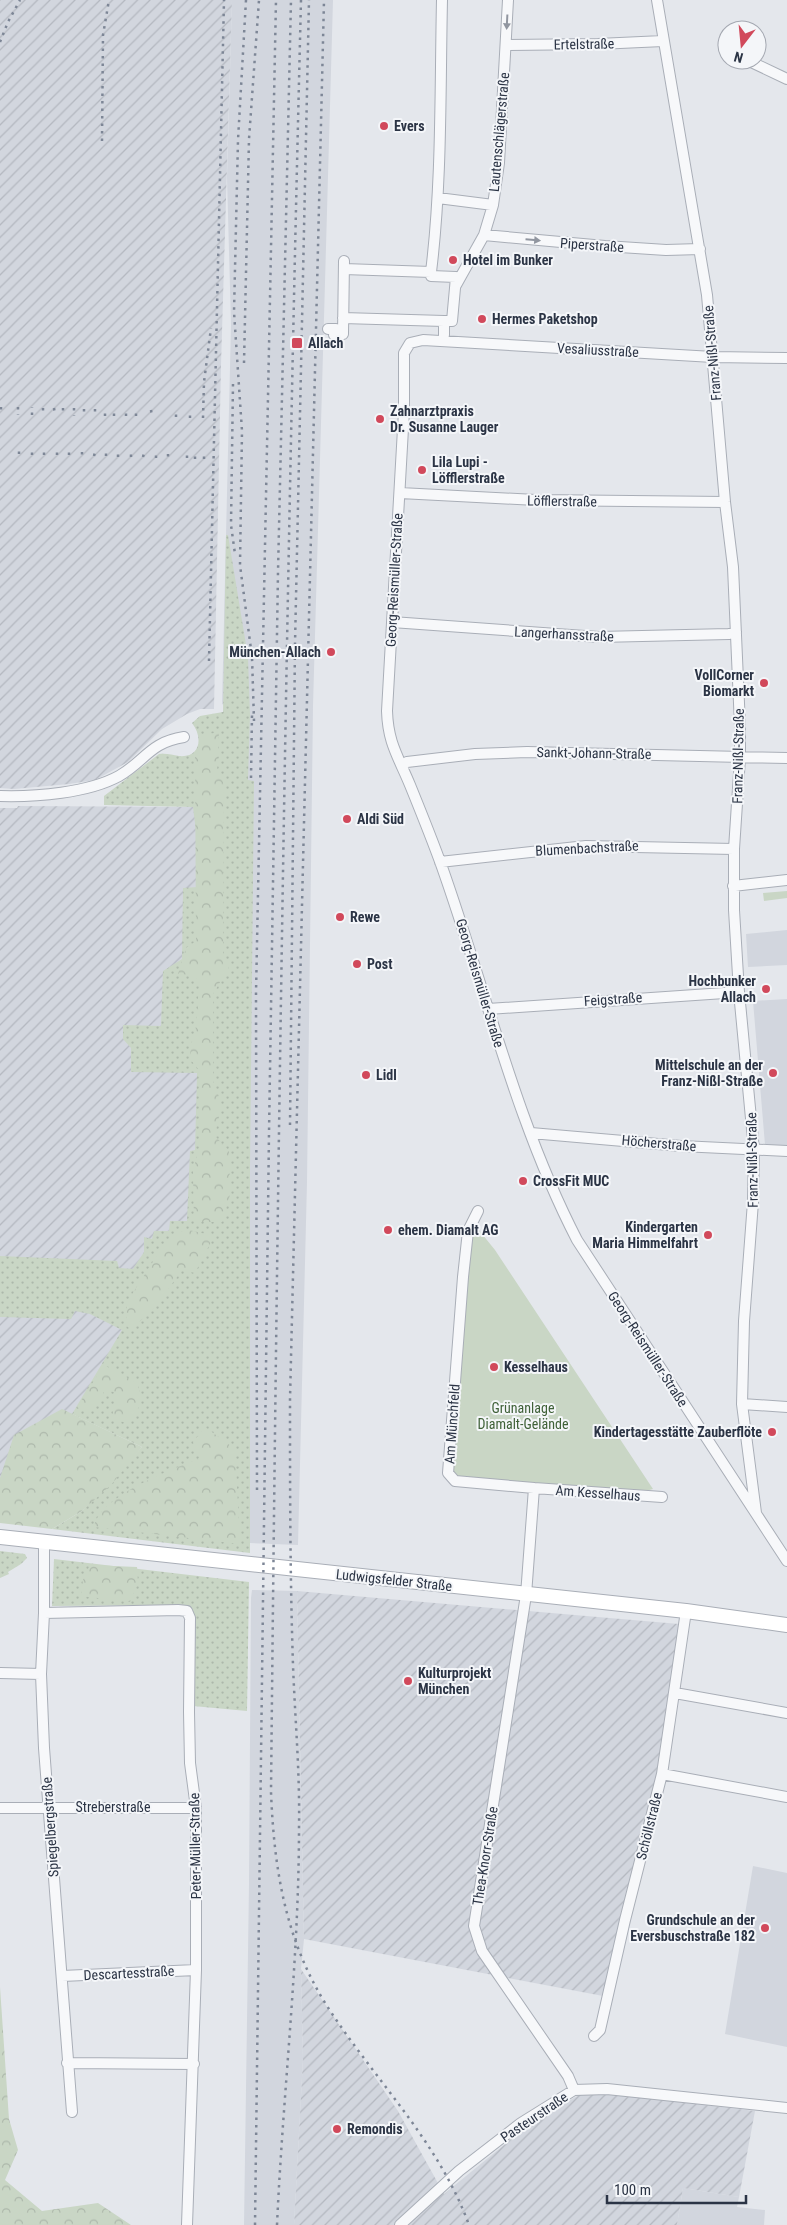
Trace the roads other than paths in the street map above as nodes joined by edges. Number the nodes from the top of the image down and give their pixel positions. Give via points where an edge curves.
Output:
1 (442, 0) edge
2 (508, 0) edge
3 (657, 0) edge
4 (663, 41) junction
5 (506, 44) junction
6 (766, 70) edge
7 (787, 79) edge
8 (438, 198) junction
9 (493, 205) junction
10 (484, 235) junction
11 (700, 249) junction
12 (432, 268) junction
13 (456, 285) junction
14 (343, 318) junction
15 (444, 321) junction
16 (335, 333) dead end
17 (444, 335) dead end
18 (410, 343) joint
19 (713, 357) junction
20 (787, 358) edge
21 (400, 493) junction
22 (725, 502) junction
23 (392, 622) junction
24 (736, 632) junction
25 (184, 737) dead end
26 (740, 758) junction
27 (787, 758) edge
28 (402, 766) junction
29 (0, 796) edge
30 (734, 849) junction
31 (440, 862) junction
32 (787, 880) edge
33 (734, 886) junction
34 (739, 992) junction
35 (488, 1009) junction
36 (531, 1133) junction
37 (754, 1150) junction
38 (787, 1151) edge
39 (478, 1211) dead end
40 (742, 1404) junction
41 (787, 1407) edge
42 (534, 1488) junction
43 (662, 1497) dead end
44 (756, 1516) junction
45 (0, 1537) edge
46 (44, 1542) junction
47 (787, 1561) edge
48 (526, 1595) junction
49 (686, 1611) junction
50 (44, 1613) junction
51 (787, 1625) edge
52 (0, 1673) edge
53 (41, 1674) junction
54 (675, 1694) junction
55 (787, 1713) edge
56 (662, 1774) junction
57 (787, 1797) edge
58 (48, 1806) junction
59 (0, 1808) edge
60 (196, 1808) junction
61 (196, 1970) junction
62 (62, 1976) junction
63 (594, 2036) dead end
64 (68, 2063) junction
65 (194, 2064) junction
66 (574, 2090) junction
67 (787, 2108) edge
68 (72, 2112) dead end
69 (186, 2225) edge
70 (400, 2225) edge

1 - 8 street
2 -> 5 street, Lautenschlägerstraße
3 - 4 street, Franz-Nißl-Straße
4 - 5 street, Ertelstraße
4 - 11 street, Franz-Nißl-Straße
5 - 9 street, Lautenschlägerstraße via 499,163
6 - 7 street
8 - 9 street
8 - 12 street
9 - 10 street, Lautenschlägerstraße
10 -> 11 street, Piperstraße via 666,250
10 - 13 street, Lautenschlägerstraße
11 - 19 street, Franz-Nißl-Straße
12 - 13 street via 431,276 456,277
12 - 14 street via 344,265
13 - 15 street via 452,321
14 - 15 street
14 - 16 street
15 - 17 street
18 - 19 street, Vesaliusstraße via 423,340
18 - 21 street, Georg-Reismüller-Straße via 404,353
19 - 20 street, Vesaliusstraße
19 - 22 street, Franz-Nißl-Straße
21 - 22 street, Löfflerstraße via 536,500
21 - 23 street, Georg-Reismüller-Straße
22 - 24 street, Franz-Nißl-Straße
23 - 24 street, Langerhansstraße via 599,637
23 - 28 street, Georg-Reismüller-Straße via 388,732
24 - 26 street, Franz-Nißl-Straße
25 - 29 street via 159,743 122,774 98,786
26 - 27 street, Sankt-Johann-Straße
26 - 28 street, Sankt-Johann-Straße via 527,752 475,754 407,762
26 - 30 street, Franz-Nißl-Straße
28 - 31 street, Georg-Reismüller-Straße
30 - 31 street, Blumenbachstraße via 586,846
30 - 33 street, Franz-Nißl-Straße
31 - 35 street, Georg-Reismüller-Straße
32 - 33 street
33 - 34 street, Franz-Nißl-Straße
34 - 35 street, Feigstraße
34 - 37 street, Franz-Nißl-Straße
35 - 36 street, Georg-Reismüller-Straße
36 - 37 street, Höcherstraße
36 - 44 street, Georg-Reismüller-Straße via 577,1240
37 - 38 street, Höcherstraße
37 - 40 street, Franz-Nißl-Straße
39 - 42 street, Am Münchfeld via 468,1231 448,1473 454,1481
40 - 41 street
40 - 44 street, Franz-Nißl-Straße
42 - 43 street, Am Kesselhaus
42 - 48 street
44 - 47 street, Georg-Reismüller-Straße
45 - 46 street, Ludwigsfelder Straße
46 - 48 street, Ludwigsfelder Straße
46 - 50 street, Spiegelbergstraße
48 - 49 street, Ludwigsfelder Straße
48 - 66 street, Thea-Knorr-Straße via 474,1926 482,1951 568,2076
49 - 51 street, Ludwigsfelder Straße
49 - 54 street, Schöllstraße
50 - 53 street, Spiegelbergstraße
50 - 60 street, Peter-Müller-Straße via 187,1611 190,1618 190,1762
52 - 53 street
53 - 58 street, Spiegelbergstraße
54 - 55 street
54 - 56 street, Schöllstraße
56 - 57 street
56 - 63 street, Schöllstraße via 600,2030
58 - 59 street, Streberstraße
58 - 60 street, Streberstraße
58 - 62 street, Spiegelbergstraße
60 - 61 street, Peter-Müller-Straße
61 - 62 street, Descartesstraße
61 - 65 street, Peter-Müller-Straße
62 - 64 street, Spiegelbergstraße
64 - 65 street
64 - 68 street, Spiegelbergstraße
65 - 69 street, Peter-Müller-Straße
66 - 67 street, Pasteurstraße via 607,2089
66 - 70 street, Pasteurstraße via 521,2123 459,2171

